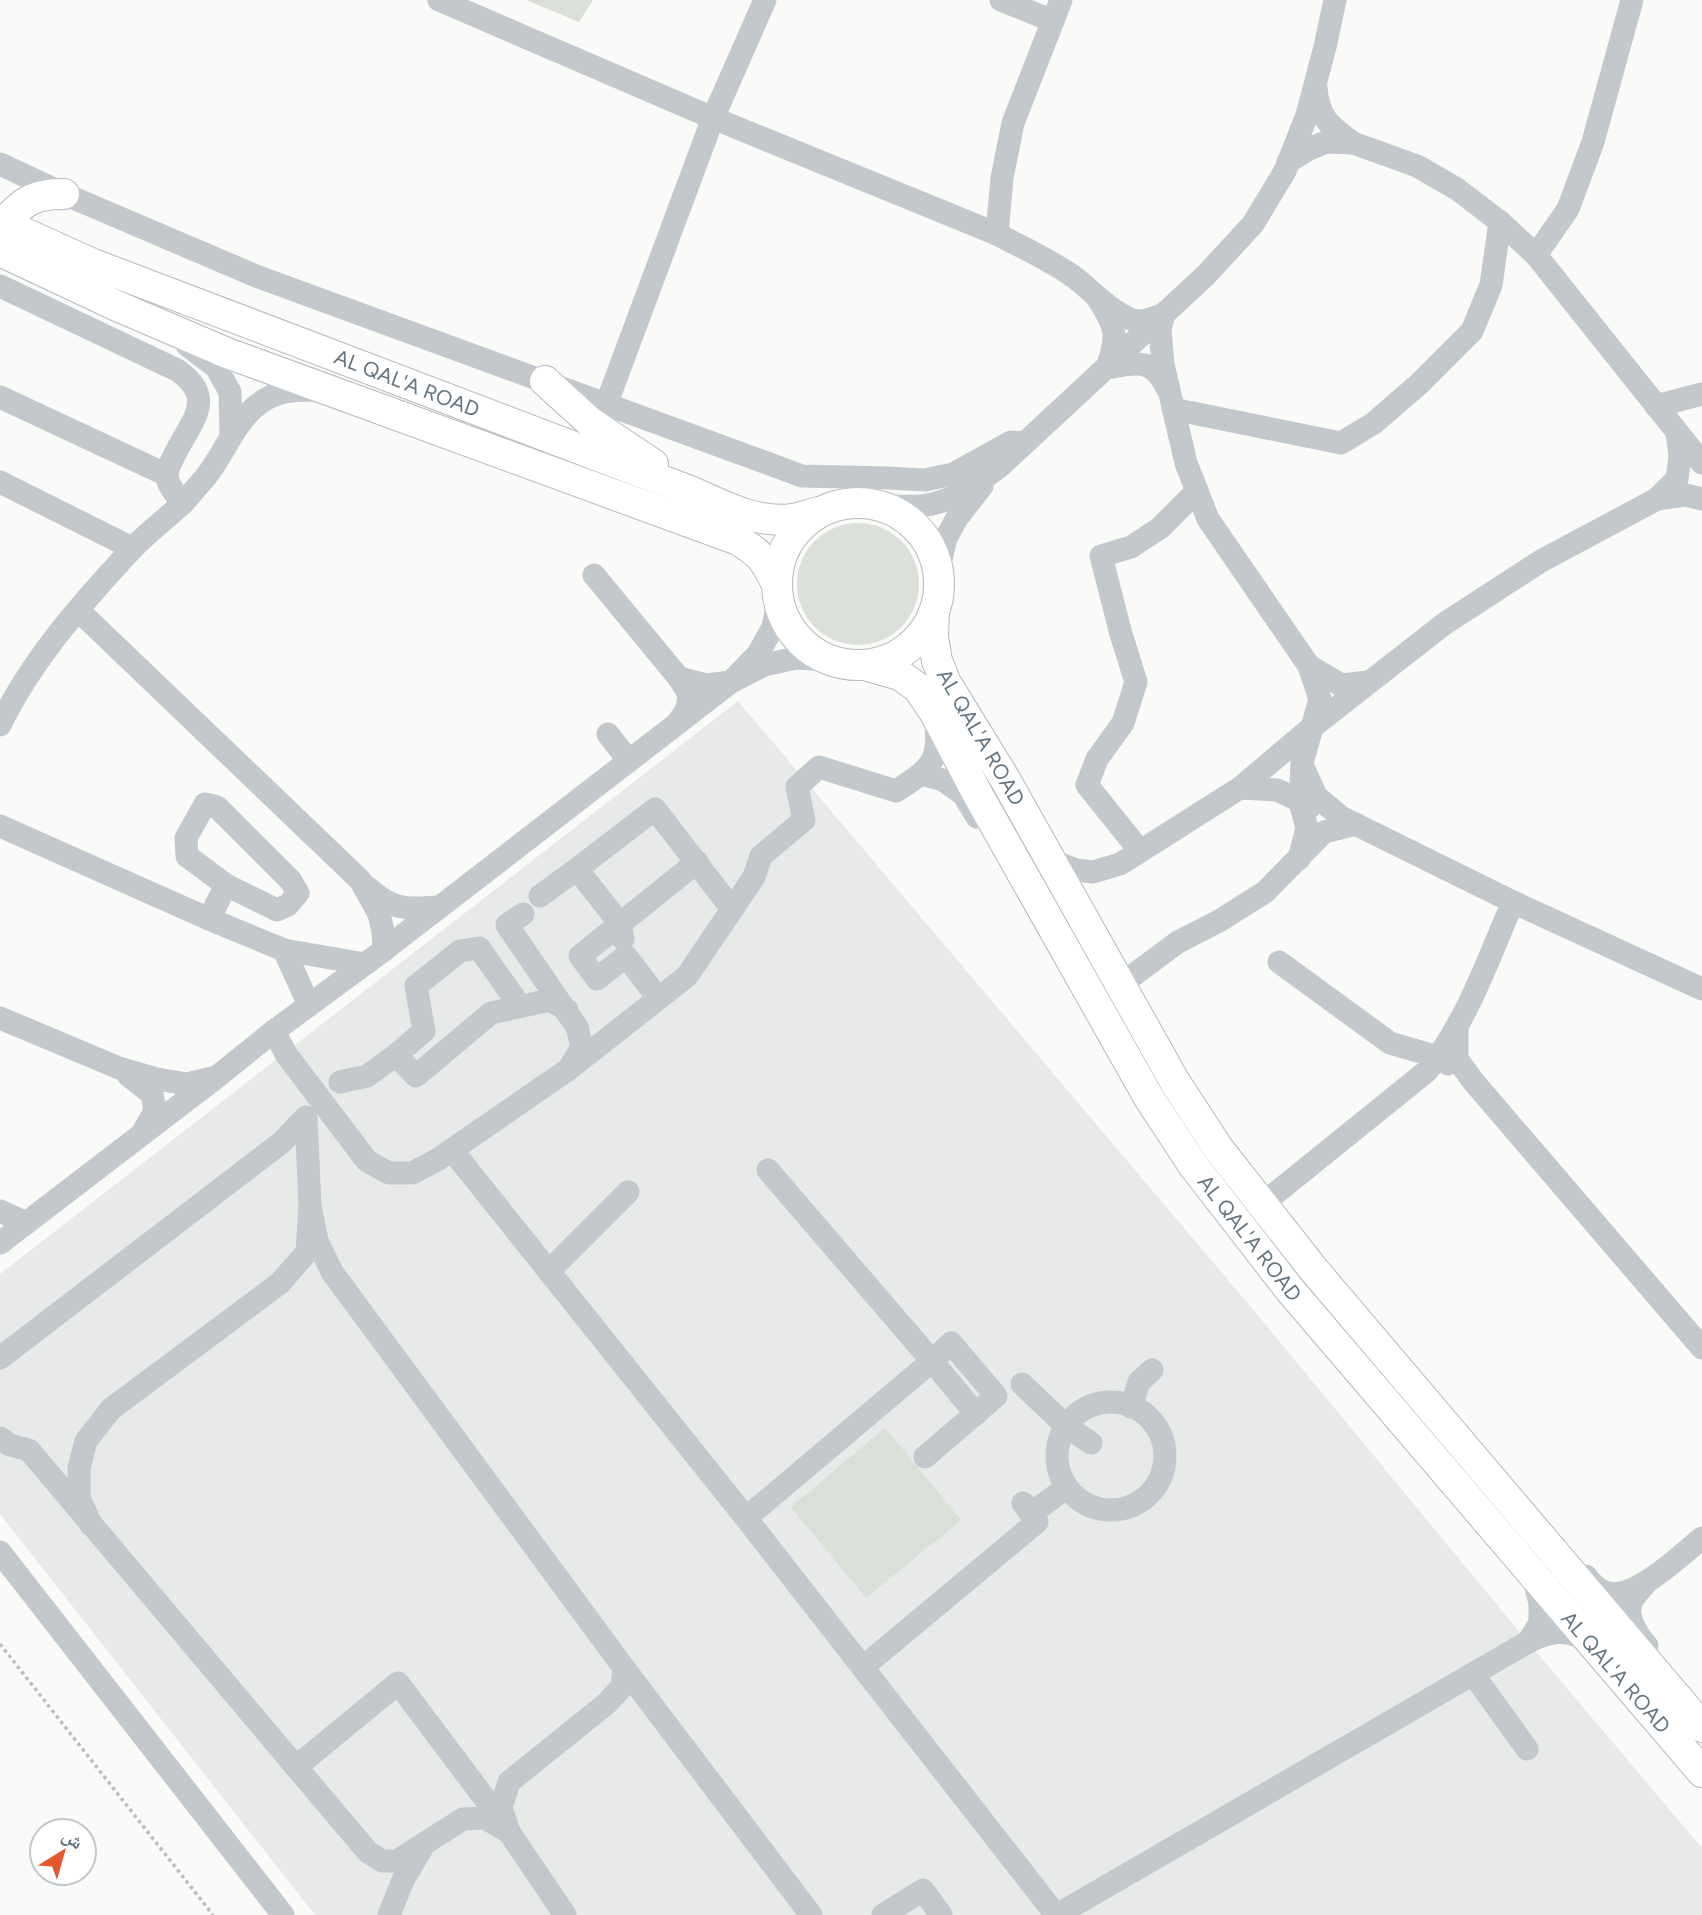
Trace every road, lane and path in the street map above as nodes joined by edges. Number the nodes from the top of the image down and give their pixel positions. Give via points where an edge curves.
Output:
1 (439, 0) edge
2 (765, 0) edge
3 (1001, 0) edge
4 (1335, 0) edge
5 (1632, 0) edge
6 (1057, 10) edge
7 (1315, 85) junction
8 (713, 118) junction
9 (1353, 144) junction
10 (1288, 162) junction
11 (0, 164) edge
12 (64, 194) junction
13 (1500, 222) junction
14 (1, 232) edge
15 (997, 234) junction
16 (1536, 255) junction
17 (0, 286) edge
18 (1094, 293) junction
19 (117, 306) junction
20 (1164, 314) junction
21 (1107, 368) junction
22 (544, 381) junction
23 (329, 390) junction
24 (1702, 394) edge
25 (0, 397) edge
26 (1171, 400) junction
27 (606, 405) junction
28 (1656, 406) junction
29 (1677, 433) junction
30 (231, 435) junction
31 (1025, 443) junction
32 (1702, 463) edge
33 (999, 467) junction
34 (167, 475) junction
35 (0, 482) edge
36 (690, 491) junction
37 (1197, 491) junction
38 (1657, 499) junction
39 (1702, 499) edge
40 (183, 502) junction
41 (881, 505) junction
42 (819, 512) junction
43 (132, 548) junction
44 (939, 568) junction
45 (594, 575) dead end
46 (778, 590) junction
47 (78, 610) junction
48 (934, 612) junction
49 (829, 660) junction
50 (868, 666) junction
51 (1309, 666) junction
52 (679, 678) junction
53 (731, 682) junction
54 (1368, 682) junction
55 (935, 713) junction
56 (678, 723) junction
57 (0, 724) edge
58 (1311, 728) junction
59 (608, 734) dead end
60 (629, 761) junction
61 (1302, 763) junction
62 (921, 774) junction
63 (1240, 788) junction
64 (1300, 802) junction
65 (1349, 820) junction
66 (0, 826) edge
67 (1140, 851) junction
68 (1299, 859) junction
69 (1050, 860) junction
70 (696, 862) junction
71 (577, 869) junction
72 (360, 880) junction
73 (226, 885) junction
74 (540, 896) dead end
75 (1513, 901) junction
76 (439, 907) junction
77 (732, 908) junction
78 (523, 914) dead end
79 (209, 919) junction
80 (620, 924) junction
81 (284, 950) junction
82 (384, 950) junction
83 (626, 956) junction
84 (1279, 962) dead end
85 (365, 964) junction
86 (1120, 985) junction
87 (1702, 989) edge
88 (658, 999) junction
89 (309, 1005) junction
90 (520, 1006) junction
91 (567, 1010) junction
92 (1100, 1012) junction
93 (0, 1018) edge
94 (1457, 1027) junction
95 (274, 1031) junction
96 (1390, 1043) junction
97 (396, 1055) junction
98 (1438, 1058) junction
99 (118, 1068) junction
100 (569, 1069) junction
101 (218, 1076) junction
102 (1473, 1081) junction
103 (340, 1082) dead end
104 (1405, 1089) junction
105 (316, 1112) junction
106 (143, 1133) junction
107 (452, 1150) junction
108 (260, 1158) junction
109 (308, 1164) junction
110 (768, 1170) dead end
111 (628, 1192) dead end
112 (1261, 1205) junction
113 (310, 1206) junction
114 (0, 1211) edge
115 (26, 1223) junction
116 (0, 1243) edge
117 (549, 1271) junction
118 (1702, 1348) edge
119 (0, 1358) edge
120 (932, 1361) junction
121 (1152, 1370) dead end
122 (1022, 1384) dead end
123 (1131, 1407) junction
124 (1066, 1426) junction
125 (0, 1438) edge
126 (1091, 1443) dead end
127 (1468, 1452) junction
128 (925, 1457) dead end
129 (1067, 1487) junction
130 (746, 1518) junction
131 (91, 1525) junction
132 (1702, 1538) edge
133 (0, 1552) edge
134 (1534, 1576) junction
135 (1645, 1584) junction
136 (1588, 1639) junction
137 (1528, 1642) junction
138 (0, 1644) edge
139 (863, 1667) junction
140 (624, 1668) junction
141 (1473, 1674) junction
142 (1702, 1709) edge
143 (1702, 1727) edge
144 (1527, 1749) dead end
145 (296, 1767) junction
146 (1702, 1772) edge
147 (509, 1782) junction
148 (486, 1800) junction
149 (463, 1819) junction
150 (509, 1832) junction
151 (426, 1843) junction
152 (213, 1915) edge
153 (283, 1915) edge
154 (389, 1915) edge
155 (565, 1915) edge
156 (811, 1915) edge
157 (884, 1915) edge
158 (941, 1915) edge
159 (1056, 1915) edge

1 - 8 street
2 - 8 street
3 - 6 street
4 - 7 street
5 - 16 street via 1593,142 1567,209
6 - 15 street via 1013,123
7 - 9 street via 1318,107 1332,128
7 - 10 street
8 - 15 street
8 - 27 street
9 - 10 street via 1325,142
9 - 13 street via 1417,166
10 - 20 street via 1253,224
11 - 12 street
12 - 14 main road via 36,196 20,206
12 - 22 street via 256,276
13 - 16 street
13 - 26 street via 1491,285 1472,331 1374,423 1340,443
14 - 19 main road, AL QAL'A ROAD
14 - 36 main road, AL QAL'A ROAD
15 - 18 street
16 - 28 street
17 - 34 street via 190,379 200,408
18 - 20 street via 1137,321
18 - 21 street via 1114,332
19 - 23 main road, AL QAL'A ROAD
19 - 30 street via 216,366 230,392
20 - 21 street
20 - 26 street via 1160,345
21 - 26 street via 1150,365
21 - 31 street
22 - 27 street
22 - 36 main road via 590,422
23 - 30 street via 284,391 266,399
23 - 46 main road, AL QAL'A ROAD via 738,540 767,563
24 - 28 street
25 - 34 street
26 - 37 street
27 - 31 street via 802,476 925,480 953,474 1011,442
28 - 29 street
29 - 32 street
29 - 38 street via 1677,480
30 - 40 street via 211,470
31 - 33 street
33 - 41 street via 965,491 936,503
33 - 44 street via 957,518 946,538
34 - 40 street via 170,487
35 - 43 street
36 - 42 main road, AL QAL'A ROAD via 771,520
37 - 51 street via 1208,519
37 - 67 street via 1160,528 1130,547 1101,556 1136,682 1123,723 1097,759 1087,785
38 - 39 street via 1686,495
38 - 54 street via 1541,561 1444,624
40 - 43 street
41 - 42 main road via 849,502
41 - 44 main road via 902,515 926,537
42 - 46 main road via 794,532 781,557
43 - 47 street
44 - 48 main road via 939,600
45 - 52 street
46 - 49 main road via 782,613 794,635
46 - 53 street via 773,627 758,654
47 - 57 street via 36,664
47 - 72 street
48 - 50 main road via 927,630 907,650
48 - 69 main road, AL QAL'A ROAD via 937,661 946,683
49 - 50 main road
49 - 53 street via 796,658 764,665
50 - 55 main road, AL QAL'A ROAD via 900,675 918,688
51 - 54 street via 1341,685
51 - 58 street via 1320,699
52 - 53 street via 706,685
52 - 56 street via 689,694
53 - 56 street
54 - 58 street
55 - 62 street via 937,754
55 - 92 main road, AL QAL'A ROAD
56 - 60 street
58 - 61 street
58 - 63 street
59 - 60 street
60 - 76 street
61 - 64 street
61 - 65 street via 1316,796
62 - 77 street via 896,791 819,767 797,786 804,821 761,856 754,877
62 - 92 street via 943,780 962,794
63 - 64 street via 1277,790
63 - 67 street
64 - 65 street
64 - 68 street via 1307,828
65 - 68 street via 1324,832
65 - 75 street
66 - 79 street
67 - 69 street via 1121,864 1093,872
68 - 86 street via 1265,892 1178,942
69 - 86 main road, AL QAL'A ROAD
70 - 71 street via 655,809
70 - 77 street
70 - 80 street
71 - 74 street
71 - 80 street
72 - 76 street via 392,905
72 - 82 street via 379,914
73 - 73 street via 187,856 186,838 205,804 217,807 298,893 276,910
73 - 79 street
75 - 87 street
75 - 94 street
76 - 82 street
77 - 88 street via 687,976
78 - 91 street via 507,925
79 - 81 street
80 - 83 street
80 - 83 street via 580,957 597,979
81 - 85 street
81 - 89 street
82 - 85 street
83 - 88 street
84 - 96 street
85 - 89 street
86 - 112 main road, AL QAL'A ROAD via 1175,1082
88 - 100 street
89 - 95 street
90 - 91 street via 550,1000
90 - 97 street via 491,1013 416,1076
90 - 97 street via 479,948 460,951 416,986 424,1031
91 - 100 street via 578,1027 582,1047
92 - 134 main road, AL QAL'A ROAD via 1163,1121 1243,1232
93 - 99 street
94 - 98 street
94 - 102 street via 1457,1059
95 - 101 street
95 - 105 street via 305,1080
96 - 98 street
96 - 104 street via 1408,1067
97 - 103 street via 367,1076
98 - 102 street
98 - 104 street
99 - 101 street via 187,1084
99 - 106 street via 152,1094 155,1111
100 - 107 street
101 - 106 street
102 - 118 street
104 - 112 street
105 - 107 street via 367,1161 389,1173 412,1173
105 - 108 street
105 - 109 street
106 - 115 street
107 - 117 street
108 - 109 street via 287,1151
108 - 119 street
109 - 113 street
110 - 120 street
111 - 117 street
112 - 127 main road, AL QAL'A ROAD
113 - 131 street via 307,1252 281,1283 111,1409 86,1441 79,1468 79,1497
113 - 140 street via 317,1241 332,1272
114 - 115 street
115 - 116 street
117 - 130 street
120 - 128 street via 951,1343 996,1396
120 - 130 street
121 - 123 street via 1139,1382
122 - 124 street
123 - 124 street via 1116,1402 1097,1404 1079,1411
123 - 129 street via 1157,1428 1165,1449 1164,1469 1153,1491 1141,1502 1110,1510 1092,1507
124 - 126 street
124 - 129 street via 1057,1444 1057,1464
125 - 131 street via 29,1450
127 - 135 street via 1512,1485 1593,1585 1608,1593
127 - 143 main road, AL QAL'A ROAD
129 - 139 street via 1027,1508 1037,1522
130 - 139 street
131 - 145 street
132 - 135 street
133 - 153 street
134 - 136 main road, AL QAL'A ROAD
134 - 137 street via 1540,1622
135 - 142 street via 1631,1604 1631,1620 1640,1638
136 - 137 street via 1549,1632
136 - 146 main road, AL QAL'A ROAD
137 - 141 street
138 - 152 path
139 - 159 street
140 - 147 street via 622,1687 606,1704
140 - 156 street
141 - 144 street
141 - 159 street
145 - 148 street via 398,1683
145 - 151 street via 368,1852 382,1861 397,1861
147 - 148 street
147 - 150 street via 501,1808
148 - 149 street
149 - 150 street via 485,1818
149 - 151 street
150 - 155 street
151 - 154 street via 404,1878
157 - 158 street via 923,1890

